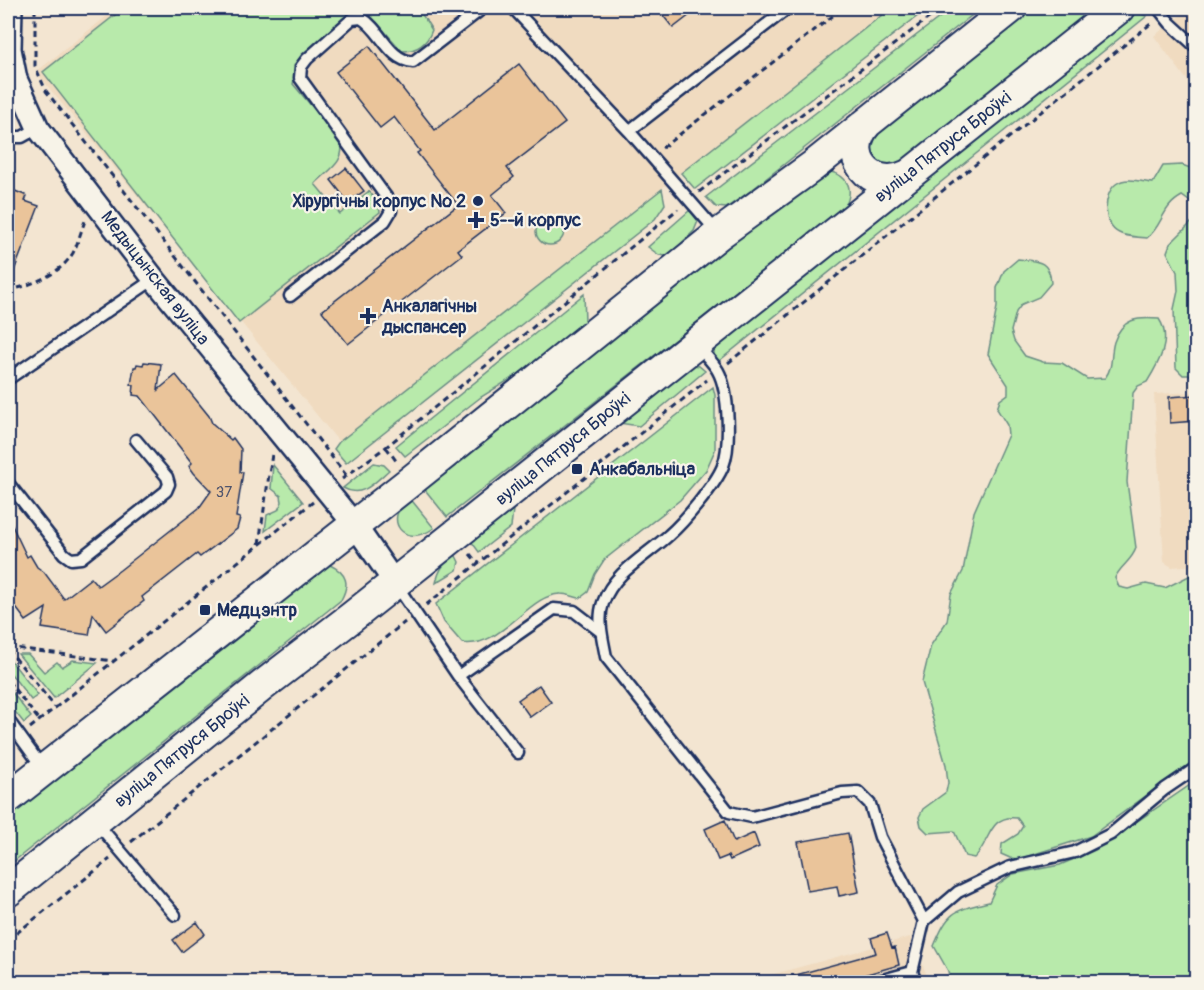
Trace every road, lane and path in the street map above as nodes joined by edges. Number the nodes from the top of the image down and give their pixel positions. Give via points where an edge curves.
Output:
1 (11, 8) edge
2 (35, 8) edge
3 (483, 8) edge
4 (513, 8) edge
5 (788, 8) edge
6 (843, 8) edge
7 (942, 8) edge
8 (1011, 8) edge
9 (1119, 8) edge
10 (1161, 11) edge
11 (1197, 44) edge
12 (867, 123) junction
13 (38, 128) junction
14 (629, 131) junction
15 (8, 137) edge
16 (651, 156) junction
17 (813, 165) junction
18 (908, 175) junction
19 (689, 200) junction
20 (85, 219) dead end
21 (852, 219) junction
22 (719, 234) junction
23 (154, 279) junction
24 (8, 291) edge
25 (290, 297) dead end
26 (696, 343) junction
27 (718, 371) junction
28 (8, 379) edge
29 (136, 440) dead end
30 (386, 447) junction
31 (272, 454) dead end
32 (398, 463) dead end
33 (346, 476) junction
34 (8, 483) edge
35 (327, 492) junction
36 (354, 524) junction
37 (259, 545) junction
38 (395, 583) junction
39 (416, 614) junction
40 (600, 631) junction
41 (8, 648) edge
42 (113, 661) junction
43 (458, 676) junction
44 (8, 681) edge
45 (55, 707) junction
46 (8, 720) edge
47 (39, 720) junction
48 (20, 736) junction
49 (518, 753) dead end
50 (1197, 768) edge
51 (44, 770) junction
52 (8, 798) edge
53 (96, 821) junction
54 (120, 850) junction
55 (8, 891) edge
56 (175, 915) dead end
57 (924, 921) junction
58 (8, 940) edge
59 (914, 977) edge
60 (875, 982) edge

1 - 13 street, Медыцынская вуліца via 10,49 16,79
2 - 33 path via 35,66 46,92
3 - 25 lane via 413,62 398,57 370,22 352,19 301,67 300,78 389,201 392,211 385,221
4 - 14 lane
5 - 14 lane
6 - 16 path
7 - 19 path
8 - 12 main road
9 - 18 main road, вуліца Пятруся Броўкі
10 - 11 lane
10 - 27 path
12 - 17 main road
12 - 18 main road via 856,143 861,166 883,180
13 - 15 lane via 22,137
13 - 23 street, Медыцынская вуліца
14 - 16 lane
16 - 19 lane
17 - 21 main road via 837,166 851,175 859,192
17 - 22 main road
18 - 21 main road, вуліца Пятруся Броўкі
19 - 22 lane
19 - 30 path
20 - 24 path via 74,252 61,268 37,282
21 - 26 main road, вуліца Пятруся Броўкі
22 - 36 main road
23 - 28 lane
23 - 35 street, Медыцынская вуліца
26 - 27 lane
26 - 38 main road, вуліца Пятруся Броўкі
27 - 39 path
27 - 40 lane via 728,434 723,466 671,534 613,584 602,604
29 - 34 lane via 167,477 166,491 81,558 71,559 64,554
30 - 32 path
30 - 33 path
31 - 37 path
33 - 35 path
35 - 36 street, Медыцынская вуліца
35 - 37 path
36 - 38 street, Медыцынская вуліца
36 - 51 main road
37 - 42 path
38 - 39 lane
38 - 53 main road, вуліца Пятруся Броўкі
39 - 43 lane
39 - 54 path
40 - 43 lane via 574,611 554,609
40 - 57 lane via 606,657 729,812 752,817 858,792 870,804 880,837
41 - 42 path
41 - 45 path
42 - 45 path
43 - 49 lane
44 - 47 path
45 - 47 path
46 - 48 lane
47 - 48 path
48 - 51 lane
50 - 57 lane via 1111,834 1076,852 1010,867 958,892
51 - 52 main road
53 - 54 lane
53 - 55 main road, вуліца Пятруся Броўкі
54 - 56 lane
54 - 58 path
57 - 59 lane
59 - 60 lane

